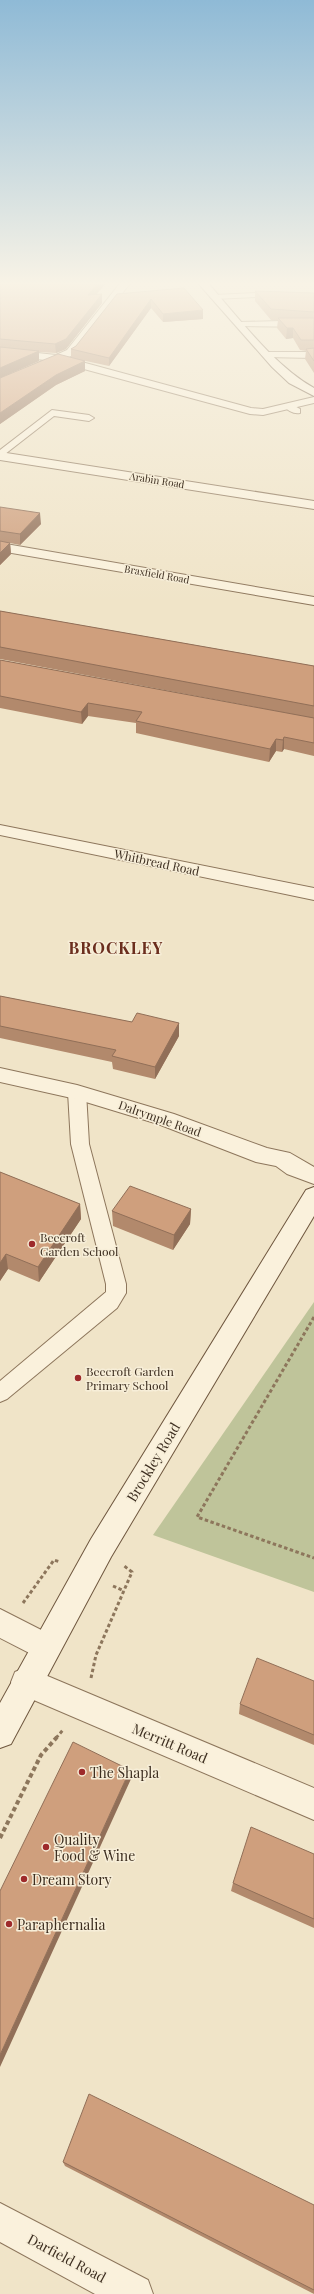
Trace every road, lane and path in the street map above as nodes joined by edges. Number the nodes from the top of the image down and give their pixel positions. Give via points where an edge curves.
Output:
1 (170, 389) edge
2 (314, 400) edge
3 (89, 418) dead end
4 (0, 455) edge
5 (314, 505) edge
6 (0, 547) edge
7 (314, 601) edge
8 (0, 830) edge
9 (314, 894) edge
10 (0, 1075) edge
11 (77, 1092) junction
12 (314, 1176) edge
13 (314, 1196) edge
14 (314, 1318) edge
15 (0, 1393) edge
16 (314, 1558) edge
17 (61, 1562) dead end
18 (123, 1565) dead end
19 (113, 1587) dead end
20 (124, 1591) junction
21 (8, 1616) edge
22 (45, 1647) junction
23 (91, 1677) dead end
24 (26, 1682) junction
25 (67, 1725) dead end
26 (0, 1733) edge
27 (314, 1804) edge
28 (0, 1838) edge
29 (0, 2222) edge
30 (134, 2294) edge

1 - 2 street via 250,411 263,412 293,408
3 - 4 lane via 52,413
4 - 5 street, Arabin Road
6 - 7 street, Braxfield Road
8 - 9 street, Whitbread Road
10 - 11 street, Dalrymple Road
11 - 12 street, Dalrymple Road via 166,1119 264,1156 282,1159 294,1168
11 - 15 lane via 80,1144 116,1284 116,1293 110,1302
13 - 22 street, Brockley Road via 101,1548
14 - 16 path via 197,1517
17 - 21 path via 54,1560 38,1585
18 - 20 path via 132,1572
19 - 20 path
20 - 23 path via 96,1655
21 - 22 street
22 - 24 street, Brockley Road
24 - 26 street, Brockley Road
24 - 27 street, Merritt Road
25 - 28 path via 42,1755
29 - 30 street, Darfield Road

